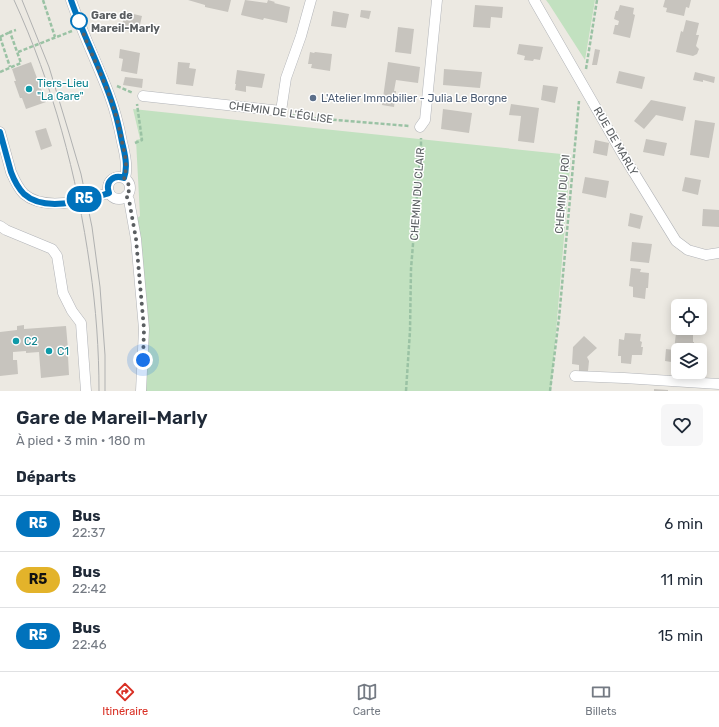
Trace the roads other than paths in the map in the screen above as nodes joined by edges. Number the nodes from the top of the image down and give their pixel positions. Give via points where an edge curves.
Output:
1 (71, 0) edge
2 (311, 0) edge
3 (437, 0) edge
4 (534, 0) edge
5 (140, 99) road end
6 (420, 127) road end
7 (0, 132) edge
8 (124, 178) junction
9 (109, 193) junction
10 (126, 196) junction
11 (0, 226) edge
12 (719, 253) edge
13 (575, 376) dead end
14 (719, 384) edge
15 (86, 391) edge
16 (141, 391) edge

1 - 8 street via 115,112 125,154
2 - 5 street, CHEMIN DE L'ÉGLISE via 286,78 281,111
3 - 6 street via 425,120
4 - 12 street, RUE DE MARLY via 623,155 676,241 688,250 706,255
7 - 9 street via 11,172 22,191 31,199 61,204
8 - 9 street via 111,180 108,186
8 - 10 street via 130,187
9 - 10 street via 117,199
10 - 16 street via 129,200 136,239 144,329
11 - 15 street via 52,249 58,256 63,293 81,323
13 - 14 street

